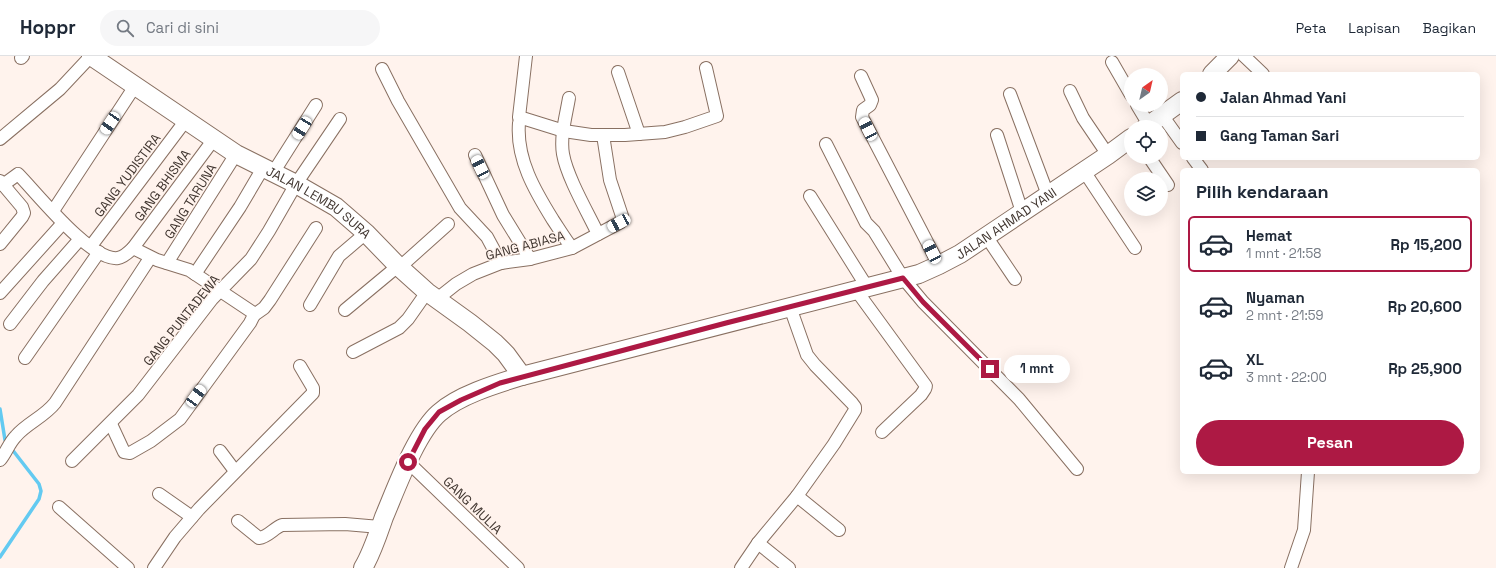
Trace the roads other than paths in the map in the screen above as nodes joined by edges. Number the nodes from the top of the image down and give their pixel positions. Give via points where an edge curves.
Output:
1 (91, 56) edge
2 (526, 56) edge
3 (1230, 56) edge
4 (1244, 56) edge
5 (1112, 62) dead end
6 (706, 68) dead end
7 (382, 70) dead end
8 (618, 72) dead end
9 (1214, 72) edge
10 (1261, 72) edge
11 (861, 76) dead end
12 (1124, 83) edge
13 (134, 86) junction
14 (1070, 91) dead end
15 (1010, 94) dead end
16 (569, 98) dead end
17 (1180, 101) edge
18 (316, 105) dead end
19 (1143, 112) edge
20 (340, 119) dead end
21 (186, 120) junction
22 (1150, 120) edge
23 (1155, 120) edge
24 (519, 123) dead end
25 (564, 131) junction
26 (1168, 133) edge
27 (639, 134) junction
28 (603, 135) junction
29 (997, 135) dead end
30 (0, 139) edge
31 (214, 139) junction
32 (1180, 142) edge
33 (1124, 143) edge
34 (826, 144) dead end
35 (236, 154) junction
36 (475, 154) dead end
37 (1108, 155) junction
38 (268, 170) junction
39 (1084, 171) junction
40 (2, 183) edge
41 (296, 184) junction
42 (1048, 195) junction
43 (810, 196) dead end
44 (53, 211) junction
45 (1022, 212) junction
46 (63, 223) junction
47 (448, 224) dead end
48 (316, 228) dead end
49 (366, 233) junction
50 (598, 234) junction
51 (986, 236) junction
52 (80, 239) junction
53 (0, 244) edge
54 (134, 248) junction
55 (572, 248) junction
56 (1135, 248) dead end
57 (95, 249) junction
58 (150, 258) dead end
59 (530, 259) junction
60 (167, 263) junction
61 (501, 263) junction
62 (939, 265) junction
63 (399, 266) junction
64 (194, 274) junction
65 (903, 278) junction
66 (1015, 279) dead end
67 (862, 288) junction
68 (1, 290) edge
69 (220, 291) junction
70 (432, 296) junction
71 (310, 304) dead end
72 (790, 307) junction
73 (345, 310) dead end
74 (254, 315) junction
75 (10, 324) dead end
76 (352, 352) dead end
77 (25, 358) dead end
78 (300, 366) dead end
79 (522, 376) junction
80 (110, 424) junction
81 (882, 432) dead end
82 (220, 452) dead end
83 (2, 458) edge
84 (72, 461) dead end
85 (408, 462) junction
86 (1077, 469) dead end
87 (235, 470) junction
88 (1308, 474) edge
89 (159, 494) dead end
90 (797, 496) junction
91 (59, 507) dead end
92 (192, 517) junction
93 (238, 521) dead end
94 (380, 527) junction
95 (839, 530) dead end
96 (758, 543) junction
97 (128, 568) edge
98 (154, 568) edge
99 (363, 568) edge
100 (518, 568) edge
101 (741, 568) edge
102 (789, 568) edge
103 (1291, 568) edge

1 - 13 main road, JALAN LEMBU SURA
1 - 30 street via 60,89
2 - 25 street via 519,118
3 - 9 main road
4 - 10 street
5 - 12 street
6 - 27 street via 717,116 673,130
7 - 61 street via 460,208 487,237
8 - 27 street
11 - 62 street via 872,100 863,110 862,117
13 - 21 main road, JALAN LEMBU SURA
13 - 44 street
14 - 37 street via 1083,118
15 - 42 street
16 - 25 street
17 - 23 main road
18 - 38 street
19 - 22 street
20 - 41 street, GANG PUNTADEWA
21 - 31 main road, JALAN LEMBU SURA
21 - 57 street, GANG YUDISTIRA
24 - 55 street via 520,148 528,175 543,204
25 - 28 street
25 - 50 street via 563,154
26 - 32 street
27 - 28 street
28 - 50 street, GANG ABIASA via 610,180 622,216 619,223
29 - 45 street
31 - 35 main road, JALAN LEMBU SURA
31 - 54 street, GANG BHISMA
33 - 37 main road, JALAN AHMAD YANI
34 - 65 street via 866,223 874,231
35 - 38 main road, JALAN LEMBU SURA
35 - 60 street, GANG TARUNA
36 - 59 street via 504,215
37 - 39 main road, JALAN AHMAD YANI
38 - 41 main road, JALAN LEMBU SURA
38 - 64 street
39 - 42 main road, JALAN AHMAD YANI
39 - 56 street
40 - 44 street via 18,174
40 - 53 street via 24,213
41 - 49 main road, JALAN LEMBU SURA via 336,207
41 - 69 street, GANG PUNTADEWA via 252,259
42 - 45 main road, JALAN AHMAD YANI
43 - 67 street
44 - 46 street
45 - 51 main road, JALAN AHMAD YANI
46 - 52 street
46 - 68 street
47 - 63 street
48 - 74 street via 270,300
49 - 63 main road, JALAN LEMBU SURA
49 - 71 street via 339,256
50 - 55 street, GANG ABIASA
51 - 62 main road, JALAN AHMAD YANI
51 - 66 street
52 - 57 street
52 - 75 street
54 - 57 street via 118,258
54 - 60 street
55 - 59 street, GANG ABIASA
57 - 77 street, GANG YUDISTIRA
58 - 83 street via 55,403 15,437
59 - 61 street, GANG ABIASA
60 - 64 street via 184,267
61 - 70 street, GANG ABIASA
62 - 65 main road, JALAN AHMAD YANI via 920,274
63 - 70 main road, JALAN LEMBU SURA
63 - 73 street
64 - 69 street
65 - 67 main road, JALAN AHMAD YANI
65 - 86 street via 923,302 1019,399
67 - 72 main road, JALAN AHMAD YANI
67 - 81 street via 926,386 921,395
69 - 74 street
69 - 80 street, GANG PUNTADEWA via 142,391
70 - 76 street, GANG ABIASA via 399,328
70 - 79 main road, JALAN LEMBU SURA via 495,343
72 - 79 main road, JALAN AHMAD YANI
72 - 90 street via 807,355 855,406 853,415
74 - 80 street via 188,409 173,425 130,453 124,452
78 - 87 street via 313,388 313,393
79 - 85 main road, JALAN AHMAD YANI via 483,390 439,412 425,429
80 - 84 street, GANG PUNTADEWA
82 - 87 street
85 - 94 main road, JALAN AHMAD YANI
85 - 100 street, GANG MULIA
87 - 92 street
88 - 103 street via 1304,530
89 - 92 street
90 - 95 street
90 - 96 street
91 - 97 street
92 - 98 street
93 - 94 street via 259,538 282,525 345,524
94 - 99 main road, JALAN AHMAD YANI
96 - 101 street
96 - 102 street

